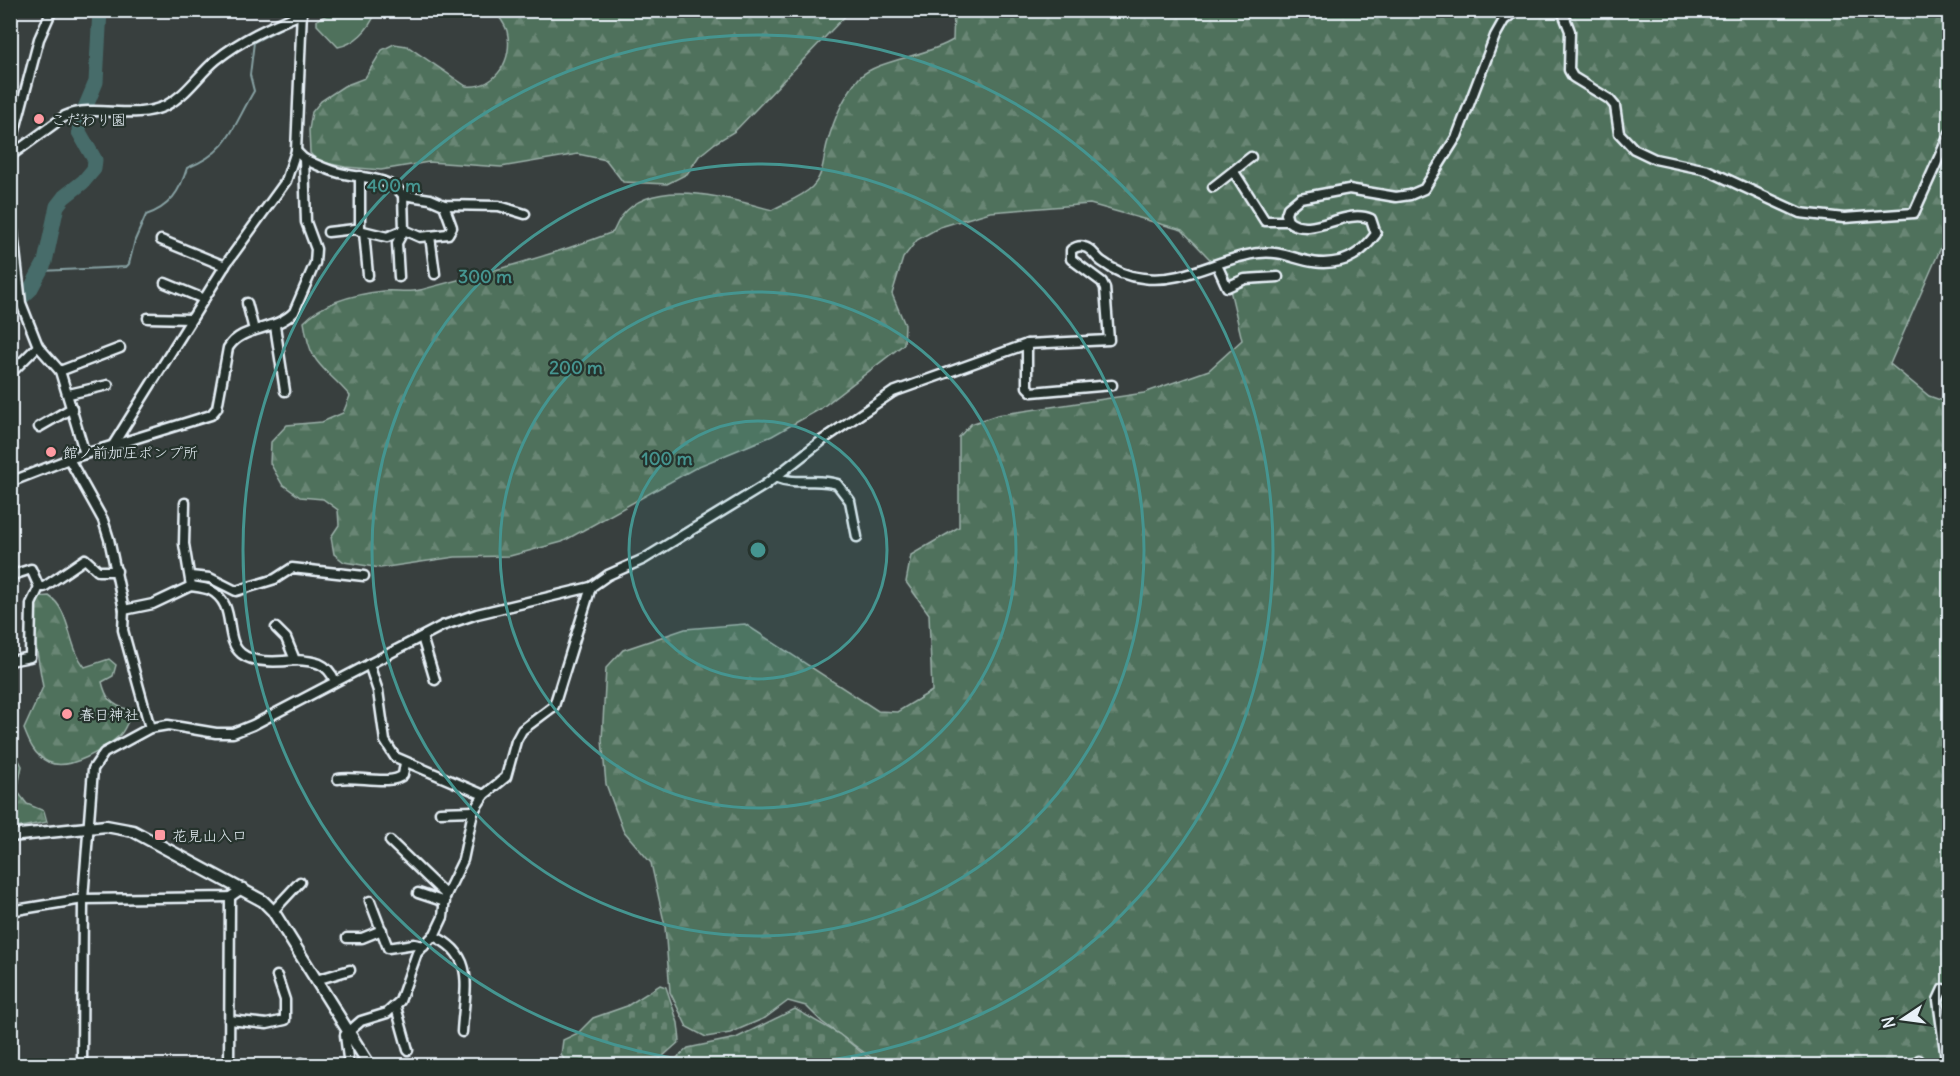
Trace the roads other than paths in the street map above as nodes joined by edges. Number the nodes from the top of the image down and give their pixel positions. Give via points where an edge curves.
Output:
1 (52, 10) edge
2 (1517, 10) edge
3 (1559, 10) edge
4 (302, 13) edge
5 (1950, 134) edge
6 (10, 149) edge
7 (296, 151) junction
8 (10, 156) edge
9 (1251, 157) dead end
10 (304, 159) junction
11 (1234, 172) junction
12 (360, 176) junction
13 (1213, 188) dead end
14 (403, 195) junction
15 (444, 206) junction
16 (10, 207) edge
17 (525, 214) dead end
18 (1288, 221) junction
19 (404, 230) junction
20 (328, 232) dead end
21 (362, 232) junction
22 (430, 236) junction
23 (161, 240) dead end
24 (1217, 265) junction
25 (225, 266) junction
26 (435, 274) dead end
27 (368, 276) dead end
28 (399, 277) dead end
29 (1278, 277) dead end
30 (165, 284) dead end
31 (204, 299) junction
32 (248, 303) dead end
33 (148, 318) dead end
34 (191, 319) junction
35 (275, 326) junction
36 (254, 330) junction
37 (1027, 345) junction
38 (38, 346) junction
39 (120, 348) dead end
40 (60, 371) junction
41 (10, 374) edge
42 (108, 385) dead end
43 (1112, 385) dead end
44 (285, 391) dead end
45 (69, 394) junction
46 (72, 408) junction
47 (39, 427) dead end
48 (113, 445) junction
49 (85, 454) junction
50 (69, 459) junction
51 (775, 477) junction
52 (10, 482) edge
53 (184, 503) dead end
54 (857, 537) dead end
55 (117, 571) junction
56 (10, 576) edge
57 (190, 576) junction
58 (364, 576) dead end
59 (191, 586) junction
60 (591, 587) junction
61 (39, 588) junction
62 (124, 610) junction
63 (276, 628) dead end
64 (422, 637) junction
65 (295, 660) junction
66 (10, 661) edge
67 (369, 664) junction
68 (435, 680) dead end
69 (335, 681) junction
70 (150, 728) junction
71 (405, 763) junction
72 (338, 779) dead end
73 (483, 795) junction
74 (474, 810) junction
75 (440, 812) dead end
76 (89, 827) junction
77 (10, 836) edge
78 (390, 841) dead end
79 (300, 882) dead end
80 (243, 888) junction
81 (418, 893) dead end
82 (230, 897) junction
83 (446, 898) junction
84 (83, 899) junction
85 (370, 902) dead end
86 (10, 911) edge
87 (273, 911) junction
88 (382, 930) junction
89 (433, 936) junction
90 (347, 938) dead end
91 (424, 946) junction
92 (350, 970) dead end
93 (277, 976) dead end
94 (316, 980) junction
95 (1950, 992) edge
96 (396, 1007) junction
97 (229, 1020) junction
98 (348, 1031) junction
99 (462, 1032) dead end
100 (408, 1050) dead end
101 (82, 1065) edge
102 (229, 1065) edge
103 (349, 1065) edge
104 (370, 1065) edge
105 (1947, 1065) edge

1 - 6 street via 39,39
2 - 18 street via 1504,20 1495,36 1457,136 1424,189 1396,197 1349,189 1300,198 1288,208
3 - 5 street via 1570,31 1569,70 1573,77 1615,106 1619,133 1634,149 1655,159 1707,170 1800,213 1844,218 1914,213
4 - 7 street
4 - 8 street via 253,34 215,62 185,93 162,107 133,114 74,112
7 - 10 street
7 - 25 street via 286,182
9 - 11 street
10 - 12 street
10 - 35 street via 306,222 316,249 315,263 294,312
11 - 13 street
11 - 18 street via 1264,221
12 - 14 street via 396,186
12 - 21 street
14 - 15 street via 430,199
14 - 19 street
15 - 17 street via 499,206
15 - 22 street via 452,227 448,234
16 - 38 street via 21,303
18 - 24 street via 1304,228 1362,215 1371,219 1376,234 1352,257 1321,265 1269,252
19 - 21 street via 387,237
19 - 22 street via 420,237
19 - 28 street via 397,243
20 - 21 street
21 - 27 street
22 - 26 street
23 - 25 street
24 - 29 street via 1227,287 1245,279
24 - 37 street via 1146,279 1114,270 1083,246 1076,247 1071,250 1071,259 1105,288 1109,340
25 - 31 street
30 - 31 street
31 - 34 street
32 - 36 street
33 - 34 street
34 - 48 street
35 - 36 street
35 - 44 street
36 - 48 street via 238,337 228,348 222,390 211,414
37 - 43 street via 1027,387 1032,392
37 - 51 street via 893,392
38 - 40 street
38 - 41 street
39 - 40 street
40 - 45 street
42 - 45 street
45 - 46 street
46 - 47 street
46 - 49 street
48 - 49 street
49 - 50 street
50 - 52 street
50 - 55 street via 102,520
51 - 54 street via 789,483 837,484 850,501
51 - 60 street via 644,560
53 - 57 street via 184,544
55 - 61 street via 98,572 85,559
55 - 62 street
56 - 61 street via 31,568
57 - 58 street via 210,578 236,591 276,579 292,568
57 - 59 street
59 - 62 street via 153,604
59 - 65 street via 210,591 222,603 234,642 246,657 254,662
60 - 64 street via 460,619
60 - 73 street via 554,706 522,730 506,777
61 - 66 street via 31,604 30,657
62 - 70 street via 123,630
63 - 65 street via 286,638
64 - 67 street
64 - 68 street
65 - 69 street via 322,665 331,671
67 - 69 street
67 - 71 street via 378,691 385,741 395,758
69 - 70 street via 233,733 168,725
70 - 76 street via 104,753 96,763
71 - 72 street via 402,775 395,780
71 - 73 street
73 - 74 street
74 - 75 street
74 - 83 street via 463,860
76 - 77 street
76 - 80 street via 133,831
76 - 84 street
78 - 83 street
79 - 87 street
80 - 82 street
80 - 87 street
81 - 83 street
82 - 84 street
82 - 97 street
83 - 89 street via 443,917
84 - 86 street
84 - 101 street
85 - 88 street
87 - 94 street
88 - 90 street via 362,938
88 - 91 street via 388,948
89 - 91 street
89 - 99 street via 460,955 465,986
91 - 96 street via 417,953
92 - 94 street
93 - 97 street via 285,1000 285,1020 267,1024
94 - 98 street
95 - 105 street via 1943,989 1938,1000
96 - 98 street via 361,1021
96 - 100 street
97 - 102 street
98 - 103 street via 343,1040
98 - 104 street

